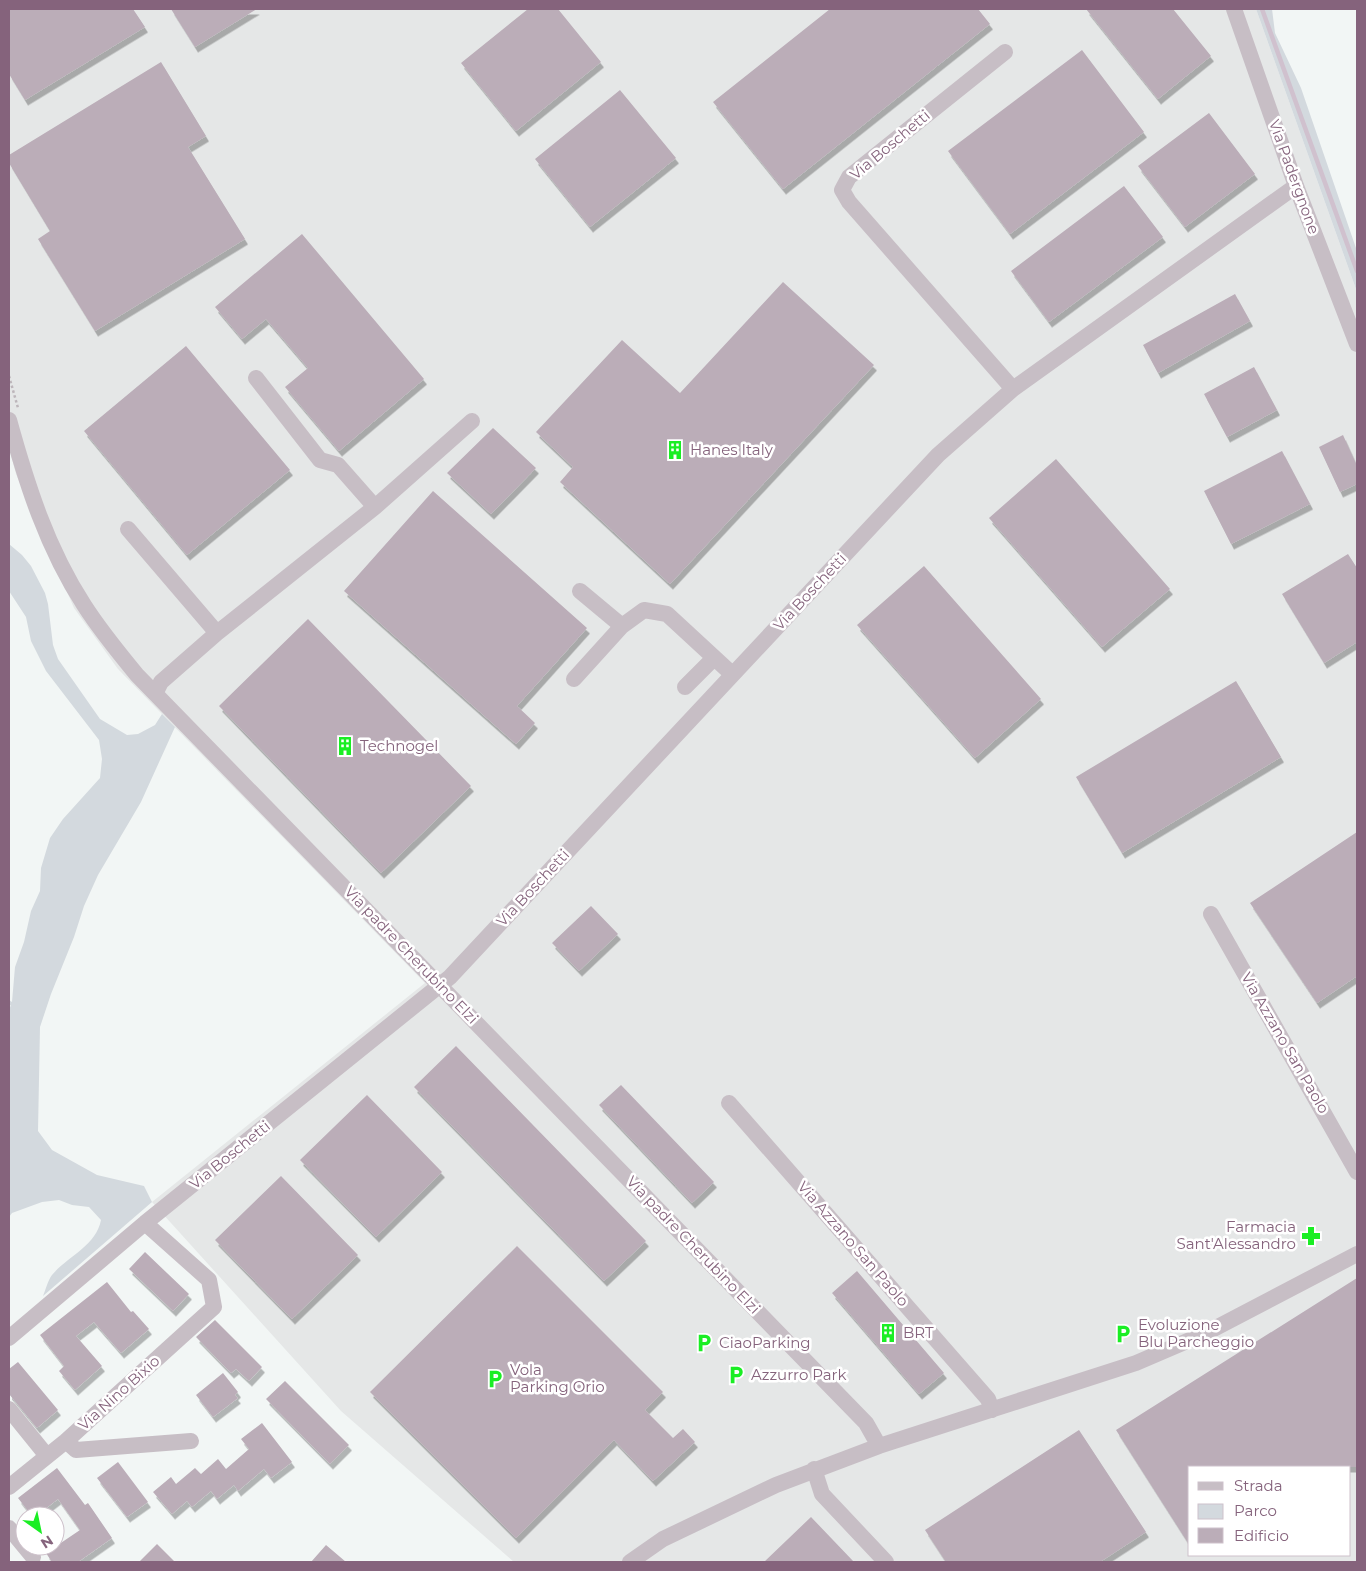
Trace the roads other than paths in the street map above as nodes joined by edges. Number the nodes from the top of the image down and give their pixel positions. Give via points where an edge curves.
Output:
1 (1234, 9) edge
2 (1005, 52) dead end
3 (1296, 186) junction
4 (1357, 344) edge
5 (256, 378) dead end
6 (1013, 389) junction
7 (14, 416) edge
8 (472, 422) dead end
9 (375, 507) junction
10 (128, 529) dead end
11 (580, 591) dead end
12 (622, 626) junction
13 (217, 633) junction
14 (714, 658) junction
15 (732, 674) junction
16 (574, 679) dead end
17 (685, 686) dead end
18 (156, 692) junction
19 (1212, 914) dead end
20 (440, 986) junction
21 (730, 1103) dead end
22 (1357, 1172) edge
23 (145, 1223) junction
24 (1357, 1254) edge
25 (9, 1338) edge
26 (9, 1409) edge
27 (992, 1410) junction
28 (66, 1441) junction
29 (191, 1441) dead end
30 (879, 1446) junction
31 (48, 1456) junction
32 (814, 1469) junction
33 (9, 1487) edge
34 (9, 1528) edge
35 (33, 1557) dead end
36 (630, 1562) edge
37 (886, 1562) edge

1 - 3 street, Via Padergnone
2 - 6 street, Via Boschetti via 849,177 842,190 849,202
3 - 4 street, Via Padergnone
3 - 6 street, Via Boschetti
5 - 9 street via 320,460 338,465
6 - 15 street, Via Boschetti via 938,455
7 - 18 street, Via padre Cherubino Elzi via 23,472 60,565 106,637
8 - 9 street
9 - 13 street
10 - 13 street
11 - 12 street
12 - 14 street via 644,610 667,614
12 - 16 street
13 - 18 street via 161,682
14 - 15 street
14 - 17 street
15 - 20 street, Via Boschetti
18 - 20 street, Via padre Cherubino Elzi
19 - 22 street, Via Azzano San Paolo
20 - 23 street, Via Boschetti
20 - 30 street, Via padre Cherubino Elzi via 866,1423
21 - 27 street, Via Azzano San Paolo via 988,1399
23 - 25 street, Via Boschetti
23 - 28 street, Via Nino Bixio via 209,1280 214,1307
24 - 27 street via 1206,1333 1136,1363
26 - 31 street
27 - 30 street
28 - 29 street, Via Nino Bixio via 76,1450
28 - 31 street, Via Nino Bixio
30 - 32 street
31 - 33 street, Via Nino Bixio
32 - 36 street via 663,1539
32 - 37 street via 822,1494
34 - 35 street

